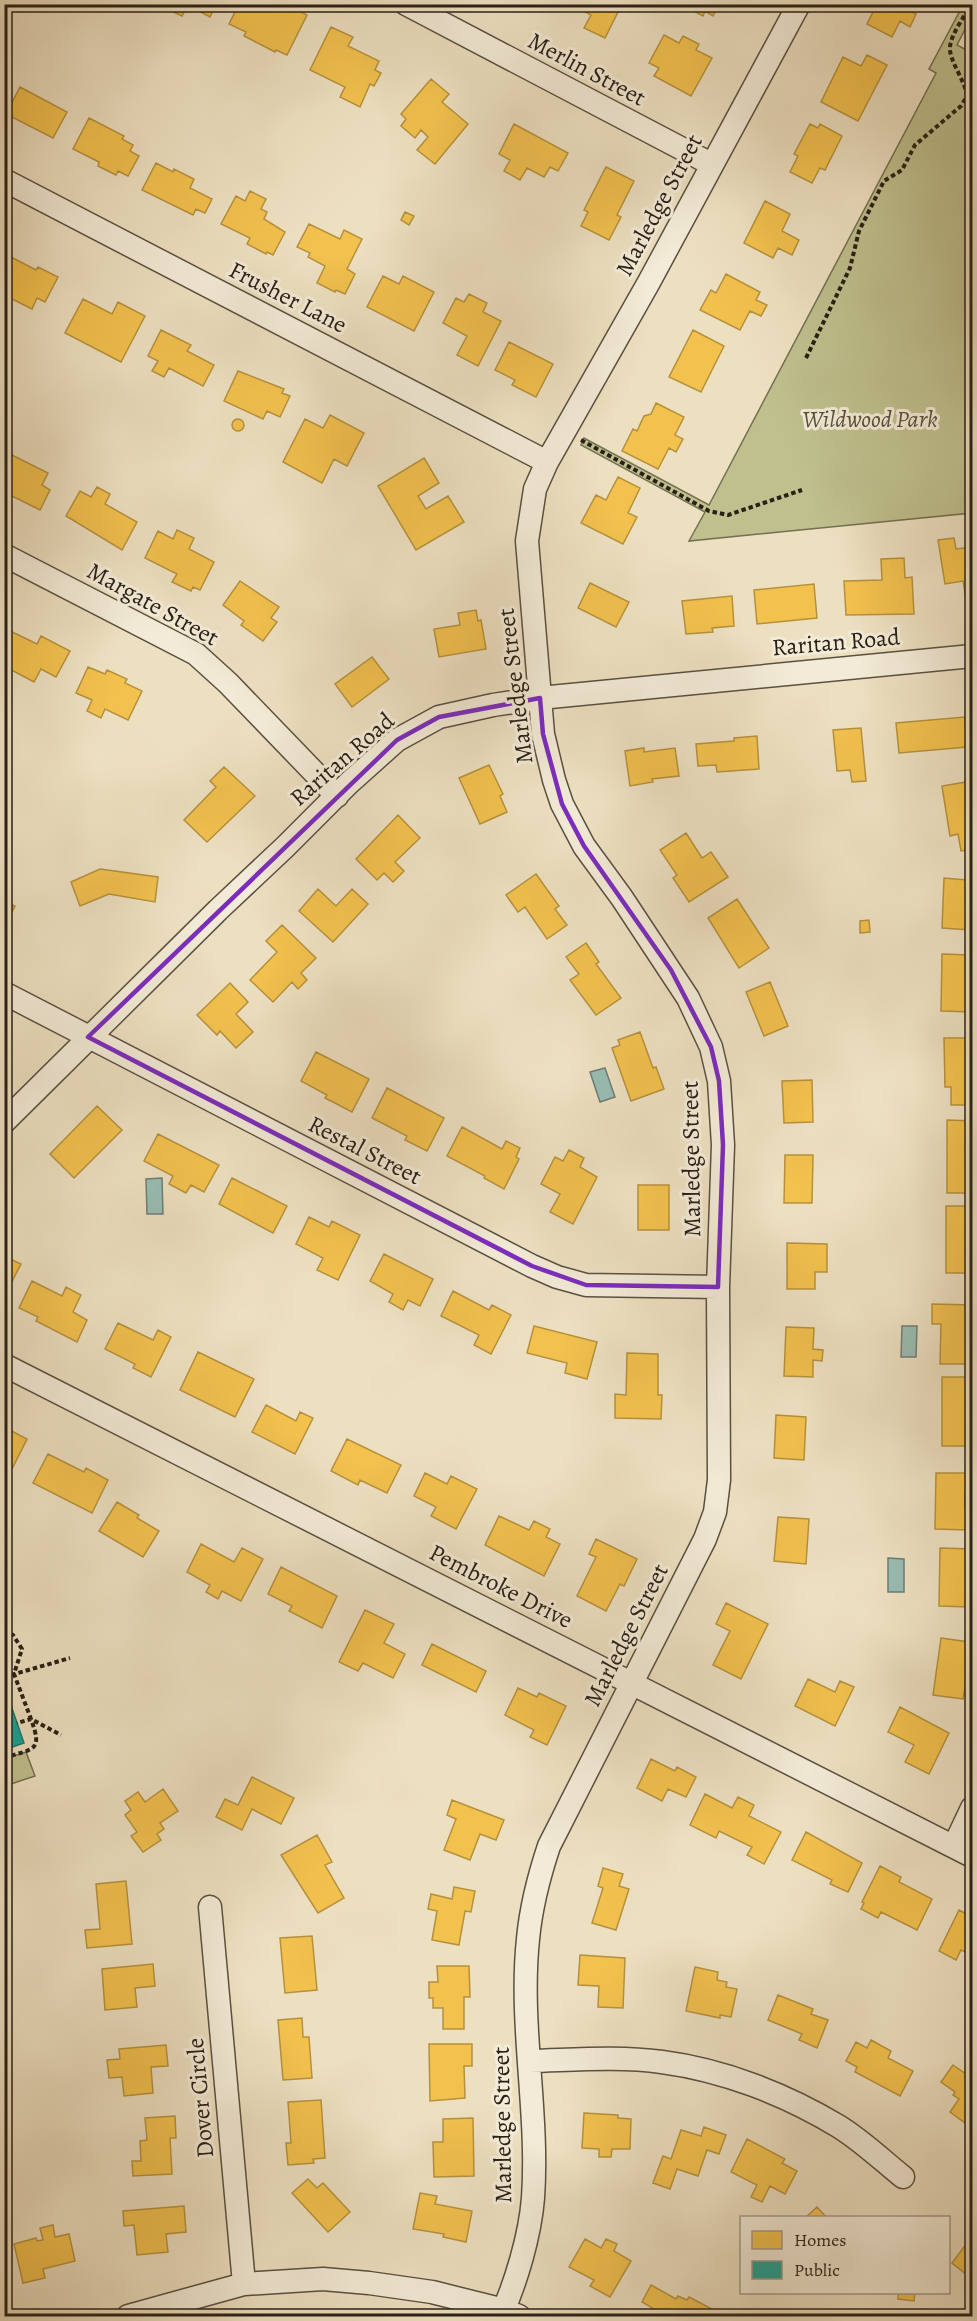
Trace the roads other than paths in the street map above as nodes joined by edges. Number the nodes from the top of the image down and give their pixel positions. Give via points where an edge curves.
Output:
1 (406, 4) edge
2 (799, 4) edge
3 (711, 164) junction
4 (4, 180) edge
5 (548, 462) junction
6 (4, 555) edge
7 (972, 656) edge
8 (540, 698) junction
9 (337, 796) junction
10 (4, 993) edge
11 (88, 1037) junction
12 (4, 1122) edge
13 (718, 1287) junction
14 (4, 1365) edge
15 (632, 1683) junction
16 (972, 1808) edge
17 (963, 1851) edge
18 (210, 1907) dead end
19 (529, 2061) junction
20 (903, 2176) dead end
21 (244, 2284) junction
22 (508, 2314) edge
23 (128, 2316) edge

1 - 3 street, Merlin Street
2 - 3 street, Marledge Street
3 - 5 street, Marledge Street
4 - 5 street, Frusher Lane
5 - 8 street, Marledge Street via 535,489 527,541
6 - 9 street, Margate Street via 196,654
7 - 8 street, Raritan Road
8 - 9 street, Raritan Road via 440,717 397,740
8 - 13 street, Marledge Street via 543,734 562,804 584,846 671,970 711,1047 719,1082 723,1145
9 - 11 street, Raritan Road
10 - 11 street, Restal Street
11 - 12 street, Raritan Road
11 - 13 street, Restal Street via 557,1277 586,1285
13 - 15 street, Marledge Street via 719,1480 715,1512
14 - 15 street, Pembroke Drive
15 - 17 street, Pembroke Drive
15 - 19 street, Marledge Street via 549,1846 538,1879 527,1941
16 - 17 street
18 - 21 street, Dover Circle
19 - 20 street via 663,2062 732,2078 766,2090 840,2127
19 - 22 street, Marledge Street via 533,2200
21 - 22 street via 323,2279 369,2283 432,2292
21 - 23 street

